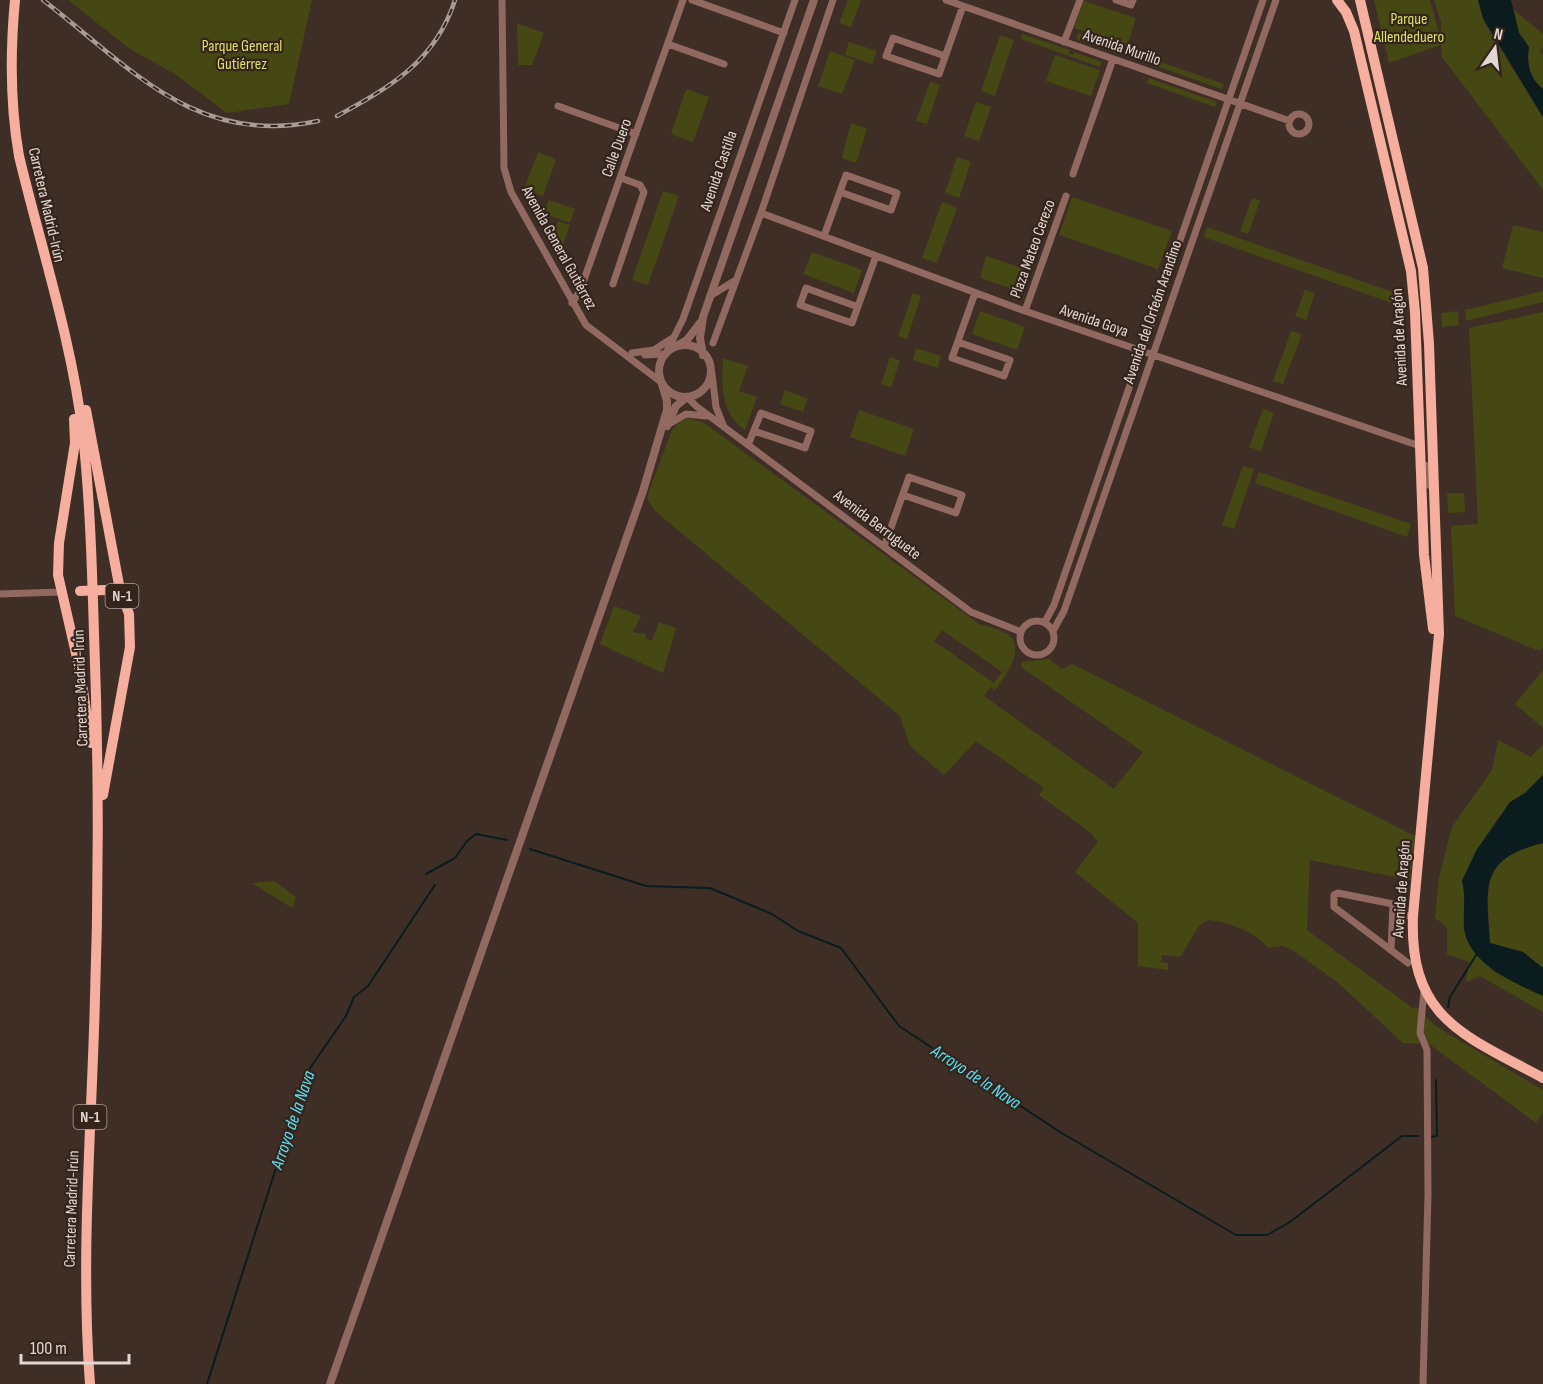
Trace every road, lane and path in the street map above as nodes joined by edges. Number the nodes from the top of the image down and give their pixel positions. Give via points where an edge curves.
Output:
1 (15, 0) edge
2 (502, 0) edge
3 (683, 0) edge
4 (692, 0) edge
5 (795, 0) edge
6 (814, 0) edge
7 (833, 0) edge
8 (946, 0) edge
9 (1080, 0) edge
10 (1116, 0) edge
11 (1133, 0) edge
12 (1263, 0) edge
13 (1276, 0) edge
14 (1336, 0) edge
15 (1360, 0) edge
16 (963, 6) junction
17 (784, 33) junction
18 (1065, 42) junction
19 (668, 44) junction
20 (945, 56) junction
21 (1113, 59) junction
22 (724, 64) dead end
23 (1228, 99) junction
24 (1240, 103) junction
25 (558, 106) dead end
26 (1290, 121) dead end
27 (636, 134) junction
28 (1073, 174) dead end
29 (621, 178) junction
30 (840, 192) junction
31 (1066, 196) dead end
32 (761, 213) junction
33 (824, 236) junction
34 (876, 256) junction
35 (736, 280) junction
36 (613, 284) dead end
37 (975, 293) junction
38 (710, 297) junction
39 (572, 303) junction
40 (858, 307) junction
41 (1025, 311) junction
42 (703, 317) junction
43 (675, 335) junction
44 (958, 342) junction
45 (66, 344) junction
46 (713, 344) dead end
47 (678, 345) junction
48 (618, 349) junction
49 (665, 351) junction
50 (1140, 351) junction
51 (632, 353) junction
52 (703, 355) junction
53 (1152, 356) junction
54 (712, 375) junction
55 (662, 383) junction
56 (687, 398) junction
57 (712, 418) junction
58 (724, 427) junction
59 (754, 430) junction
60 (662, 433) junction
61 (748, 445) junction
62 (1420, 445) junction
63 (1434, 488) junction
64 (903, 495) junction
65 (884, 547) junction
66 (120, 590) junction
67 (61, 592) junction
68 (0, 594) edge
69 (1045, 622) junction
70 (1053, 631) junction
71 (1021, 632) junction
72 (1436, 684) junction
73 (98, 830) junction
74 (98, 850) junction
75 (1393, 915) junction
76 (1413, 915) junction
77 (1391, 950) junction
78 (1408, 963) dead end
79 (1424, 992) junction
80 (1538, 1076) edge
81 (90, 1384) edge
82 (330, 1384) edge
83 (1423, 1384) edge

1 - 45 highway, Carretera Madrid-Irún / N-1 via 10,69 12,117
2 - 39 street, Avenida General Gutiérrez via 505,175
3 - 19 street, Calle Duero
4 - 17 street
5 - 17 street, Avenida Castilla
6 - 38 street, Avenida Castilla
7 - 32 street
8 - 16 street, Avenida Murillo
9 - 18 street
10 - 11 street via 1131,6
12 - 23 street, Avenida del Orfeón Arandino
13 - 24 street, Avenida del Orfeón Arandino
14 - 62 highway, Avenida de Aragón via 1354,31 1411,271
15 - 63 highway, Avenida de Aragón via 1423,268
16 - 18 street, Avenida Murillo
16 - 20 street
17 - 43 street, Avenida Castilla
18 - 21 street, Avenida Murillo
19 - 22 street
19 - 27 street, Calle Duero
20 - 20 street via 939,74 886,56 893,38
21 - 23 street, Avenida Murillo
21 - 28 street
23 - 24 street, Avenida Murillo
23 - 50 street, Avenida del Orfeón Arandino
24 - 26 street, Avenida Murillo
24 - 53 street, Avenida del Orfeón Arandino
25 - 27 street
27 - 29 street, Calle Duero
29 - 36 street via 640,185 644,192
29 - 39 street, Calle Duero via 580,291
30 - 30 street via 846,175 897,193 891,210
30 - 33 street
31 - 41 street, Plaza Mateo Cerezo
32 - 33 street, Avenida Goya
32 - 35 street
33 - 34 street, Avenida Goya
34 - 37 street, Avenida Goya
34 - 40 street
35 - 38 street
35 - 46 street
37 - 41 street, Avenida Goya
37 - 44 street
38 - 42 street, Avenida Castilla
39 - 48 street, Avenida General Gutiérrez via 586,325
40 - 40 street via 852,323 800,305 806,288
41 - 50 street, Avenida Goya
42 - 47 street, Avenida Castilla via 692,334
42 - 52 street, Avenida Castilla
43 - 49 street, Avenida Castilla
43 - 51 street via 654,350
44 - 44 street via 952,358 1004,376 1010,360
45 - 66 highway, N-1 via 82,393
45 - 67 highway, N-1 via 75,443 59,543
45 - 73 highway, Carretera Madrid-Irún / N-1 via 85,461 97,704
47 - 49 street
47 - 52 street
48 - 51 street, Avenida General Gutiérrez
48 - 55 street, Avenida General Gutiérrez
49 - 51 street, Avenida General Gutiérrez
49 - 55 street via 658,367
50 - 53 street, Avenida Goya
50 - 69 street, Avenida del Orfeón Arandino
52 - 54 street
53 - 62 street, Avenida Goya
53 - 70 street, Avenida del Orfeón Arandino via 1064,611
54 - 56 street via 704,391
54 - 58 street via 716,407
55 - 56 street
55 - 60 street via 668,401
56 - 57 street, Avenida Berruguete
56 - 60 street via 676,406
57 - 58 street, Avenida Berruguete
57 - 60 street via 686,414 672,421
58 - 61 street, Avenida Berruguete
59 - 59 street via 761,413 811,431 805,448
59 - 61 street
60 - 82 street
61 - 65 street, Avenida Berruguete
62 - 63 street via 1429,485
62 - 72 highway, Avenida de Aragón via 1424,555
63 - 72 highway, Avenida de Aragón via 1439,634
64 - 64 street via 909,477 962,495 956,513
64 - 65 street
65 - 71 street, Avenida Berruguete via 971,612
66 - 67 highway, N-1, bridge
66 - 74 highway, N-1 via 131,628 130,647 110,748
67 - 68 street
67 - 73 highway, N-1 via 90,724 92,798
69 - 70 street
69 - 71 street via 1030,622
70 - 71 street via 1053,645 1041,655 1024,649
72 - 76 highway, Avenida de Aragón
73 - 74 highway, Carretera Madrid-Irún / N-1
74 - 81 highway, Carretera Madrid-Irún / N-1 via 85,1230
75 - 76 street
75 - 77 street
75 - 77 street via 1393,904 1389,903 1338,893 1332,900 1334,907
76 - 79 highway, Avenida de Aragón via 1413,948
77 - 78 street
79 - 80 highway, Avenida de Aragón via 1442,1017 1459,1031
79 - 83 street via 1420,1033 1427,1050 1428,1195

